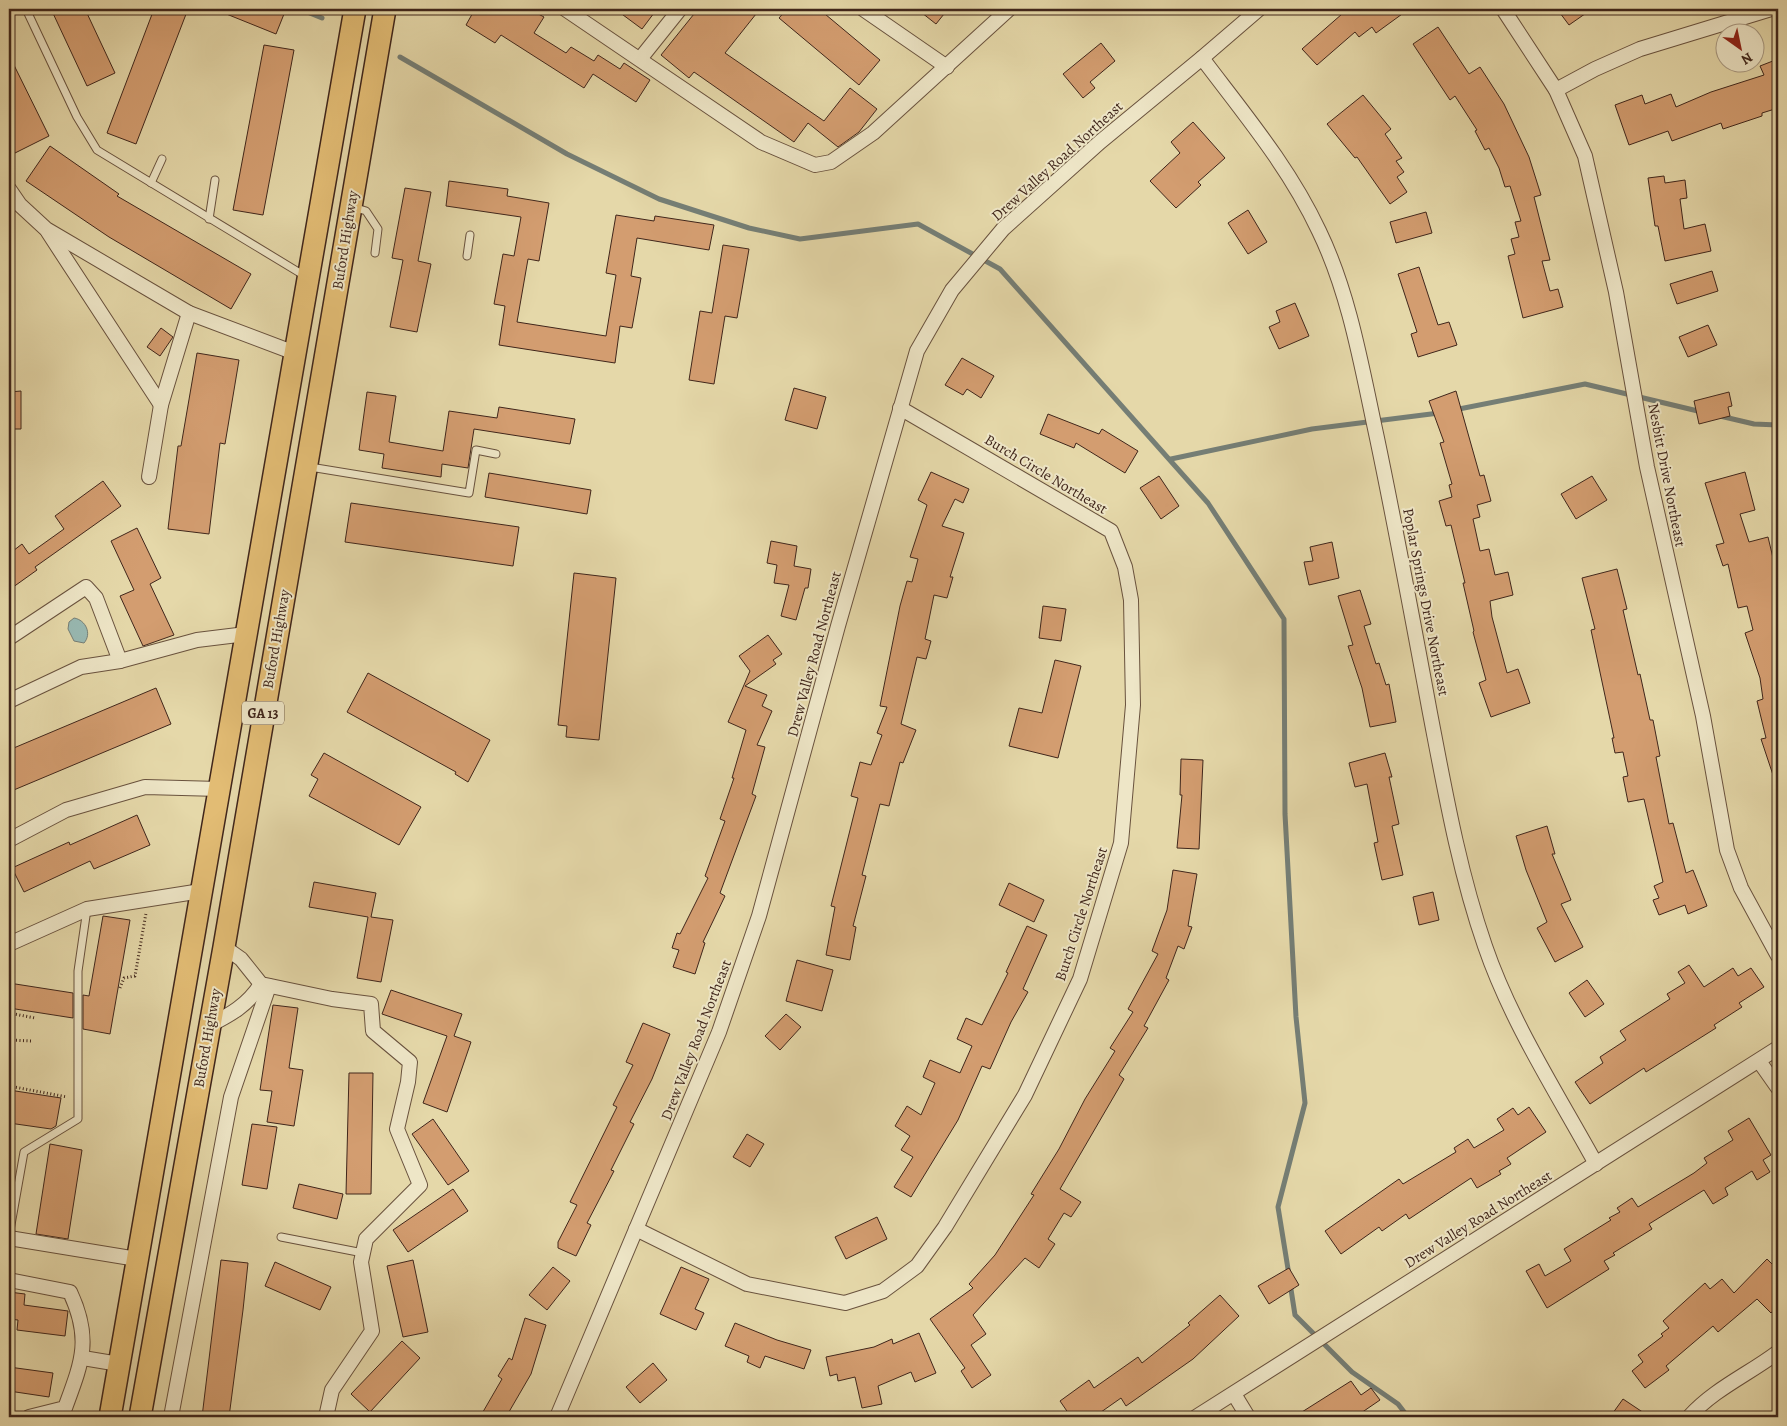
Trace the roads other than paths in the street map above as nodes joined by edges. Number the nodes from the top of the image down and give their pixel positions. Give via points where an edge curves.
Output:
1 (26, 9) edge
2 (355, 9) edge
3 (385, 9) edge
4 (565, 9) edge
5 (680, 9) edge
6 (864, 9) edge
7 (1009, 9) edge
8 (1259, 9) edge
9 (1503, 9) edge
10 (1771, 9) edge
11 (1202, 58) junction
12 (640, 60) junction
13 (947, 67) junction
14 (1556, 90) junction
15 (162, 159) dead end
16 (215, 180) dead end
17 (151, 183) junction
18 (9, 189) edge
19 (350, 206) junction
20 (209, 219) junction
21 (46, 229) junction
22 (470, 235) dead end
23 (375, 253) dead end
24 (467, 256) dead end
25 (308, 278) junction
26 (189, 313) junction
27 (295, 353) junction
28 (161, 406) junction
29 (900, 408) junction
30 (496, 454) dead end
31 (307, 466) junction
32 (150, 477) dead end
33 (246, 634) junction
34 (9, 638) edge
35 (120, 661) junction
36 (9, 701) edge
37 (219, 789) junction
38 (9, 840) edge
39 (201, 891) junction
40 (87, 909) junction
41 (9, 944) edge
42 (224, 947) junction
43 (1778, 956) edge
44 (265, 985) junction
45 (208, 1026) junction
46 (1778, 1048) edge
47 (1759, 1062) junction
48 (1778, 1088) edge
49 (1596, 1164) junction
50 (636, 1228) junction
51 (9, 1237) edge
52 (281, 1237) dead end
53 (363, 1253) junction
54 (138, 1259) junction
55 (9, 1280) edge
56 (1778, 1352) edge
57 (83, 1358) junction
58 (119, 1364) junction
59 (1234, 1394) junction
60 (29, 1417) edge
61 (110, 1417) edge
62 (140, 1417) edge
63 (171, 1417) edge
64 (326, 1417) edge
65 (557, 1417) edge
66 (1196, 1417) edge
67 (1248, 1417) edge
68 (1689, 1417) edge

1 - 17 lane via 77,117 97,150
2 - 25 main road, Buford Highway / GA 13
3 - 19 main road, Buford Highway / GA 13
4 - 12 street
5 - 12 street
6 - 13 street
7 - 13 street
8 - 11 street, Drew Valley Road Northeast
9 - 14 street, Nesbitt Drive Northeast
10 - 14 street via 1640,49
11 - 29 street, Drew Valley Road Northeast via 1100,142 1003,229 952,290 917,351
11 - 49 street, Poplar Springs Drive Northeast via 1288,171 1320,232 1340,282 1394,520 1444,785 1485,946 1514,1015
12 - 13 street via 762,142 815,165 831,162 873,133
14 - 43 street, Nesbitt Drive Northeast via 1585,156 1612,272 1647,467 1703,716 1727,850 1741,888
15 - 17 lane
16 - 20 lane
17 - 20 lane
18 - 21 street
19 - 23 lane via 366,210 378,229
19 - 31 main road, Buford Highway / GA 13
20 - 25 lane
21 - 26 street
21 - 28 street
22 - 24 lane
25 - 27 main road, Buford Highway / GA 13
26 - 27 street
26 - 28 street
27 - 33 main road, Buford Highway / GA 13
28 - 32 street
29 - 50 street, Drew Valley Road Northeast via 759,916 719,1032
29 - 50 street, Burch Circle Northeast via 1111,531 1125,566 1131,600 1133,705 1121,843 1080,979 1025,1095 950,1219 917,1266 883,1291 845,1303 747,1284
30 - 31 lane via 476,450 469,493
31 - 42 main road, Buford Highway / GA 13
33 - 35 street via 197,640
33 - 37 main road, Buford Highway / GA 13
34 - 35 street via 86,587 96,598
35 - 36 street via 82,667
37 - 38 street via 145,787 66,810
37 - 39 main road, Buford Highway / GA 13
39 - 40 street
39 - 54 main road, Buford Highway / GA 13
40 - 41 street
40 - 51 lane via 78,971 78,1119 24,1152
42 - 44 street via 241,959
42 - 45 main road, Buford Highway / GA 13
44 - 45 street via 230,1015
44 - 53 street via 371,1004 373,1031 410,1062 397,1129 420,1185 366,1239
44 - 63 street via 231,1097
45 - 62 main road, Buford Highway / GA 13
46 - 47 street, Drew Valley Road Northeast
47 - 48 street
47 - 49 street, Drew Valley Road Northeast
49 - 59 street, Drew Valley Road Northeast
50 - 65 street, Drew Valley Road Northeast
51 - 54 street
52 - 53 lane
53 - 64 street via 360,1262 372,1331 332,1390
54 - 58 main road, Buford Highway / GA 13
55 - 57 street via 70,1292 83,1327
56 - 68 street via 1739,1377
57 - 58 street
57 - 60 street via 65,1408
58 - 61 main road, Buford Highway / GA 13
59 - 66 street, Drew Valley Road Northeast
59 - 67 street

